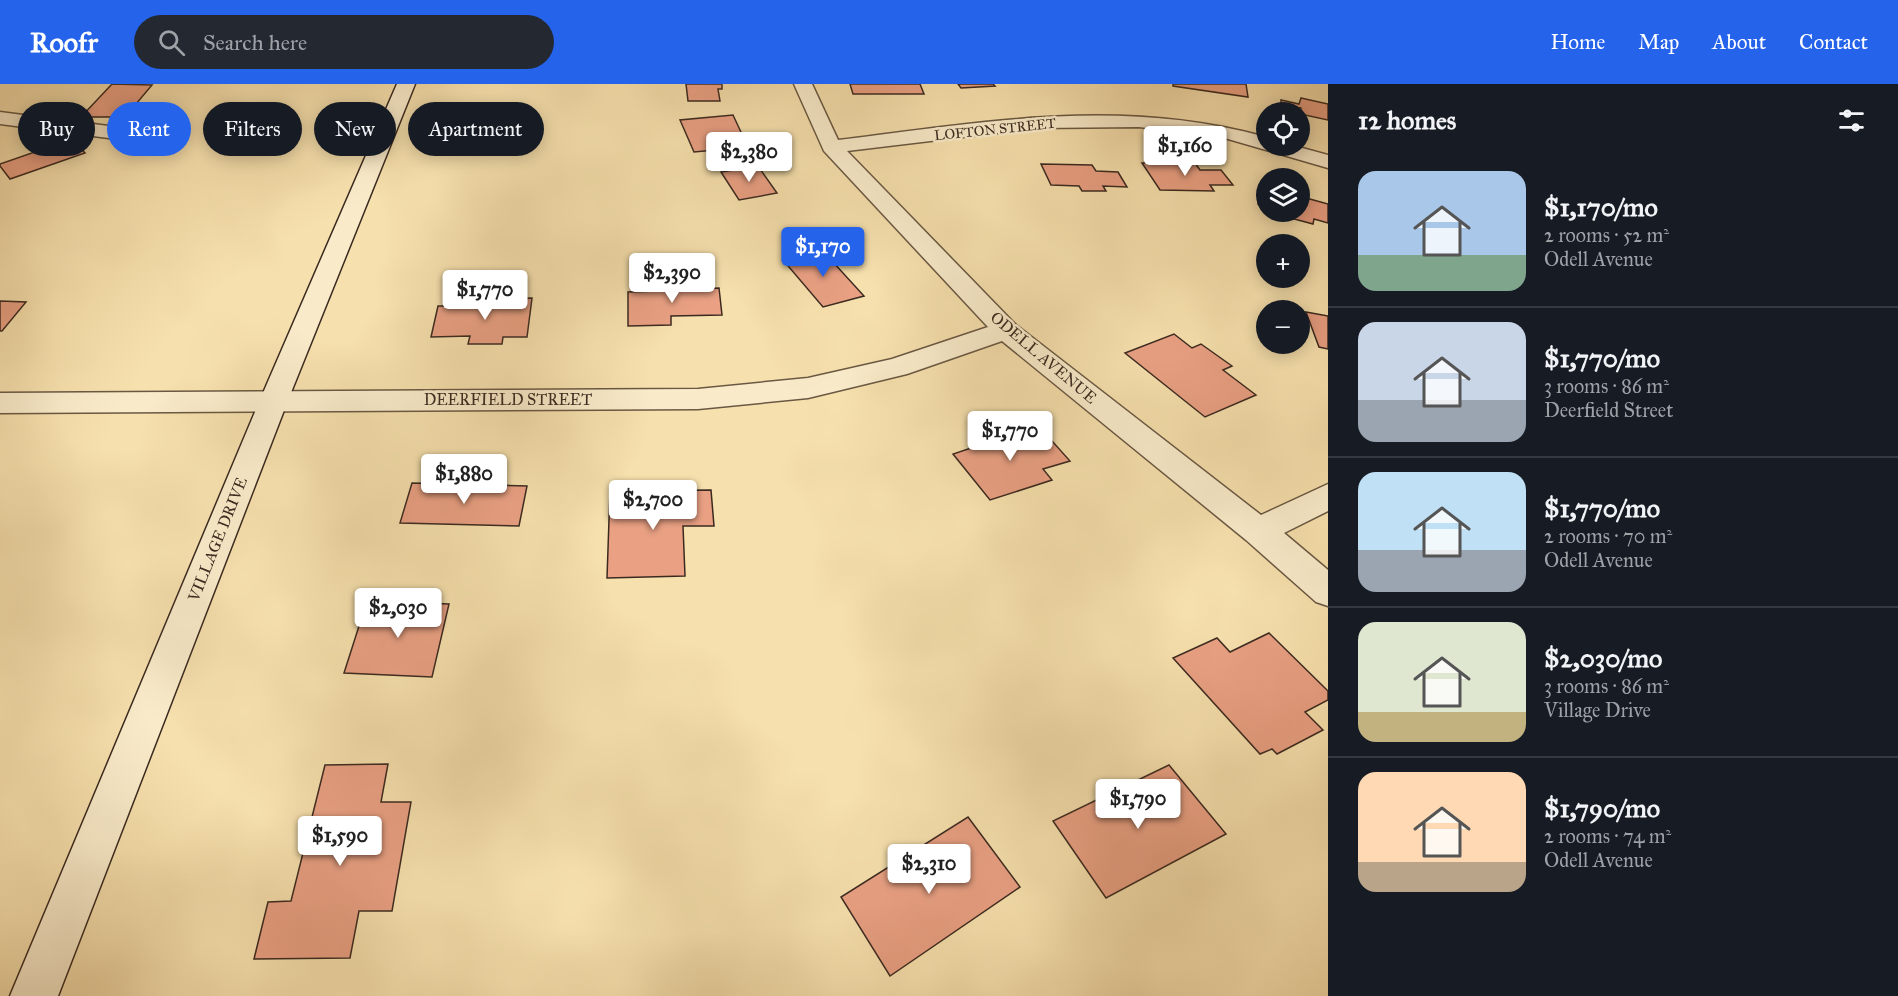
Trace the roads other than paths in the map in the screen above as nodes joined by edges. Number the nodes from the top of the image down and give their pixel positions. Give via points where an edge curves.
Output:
1 (406, 84) edge
2 (803, 84) edge
3 (0, 118) edge
4 (107, 132) edge
5 (1256, 140) edge
6 (831, 147) junction
7 (1308, 156) edge
8 (1328, 162) edge
9 (1006, 330) junction
10 (274, 400) junction
11 (0, 403) edge
12 (1328, 496) edge
13 (1258, 531) junction
14 (1328, 591) edge
15 (34, 996) edge

1 - 10 street, VILLAGE DRIVE
2 - 6 street, ODELL AVENUE
3 - 4 street
5 - 6 street, LOFTON STREET via 1222,131 1139,121 1038,122
6 - 9 street, ODELL AVENUE
7 - 8 street
9 - 10 street, DEERFIELD STREET via 897,367 808,388 698,399
9 - 13 street, ODELL AVENUE
10 - 11 street, DEERFIELD STREET
10 - 15 street, VILLAGE DRIVE
12 - 13 street
13 - 14 street, ODELL AVENUE

